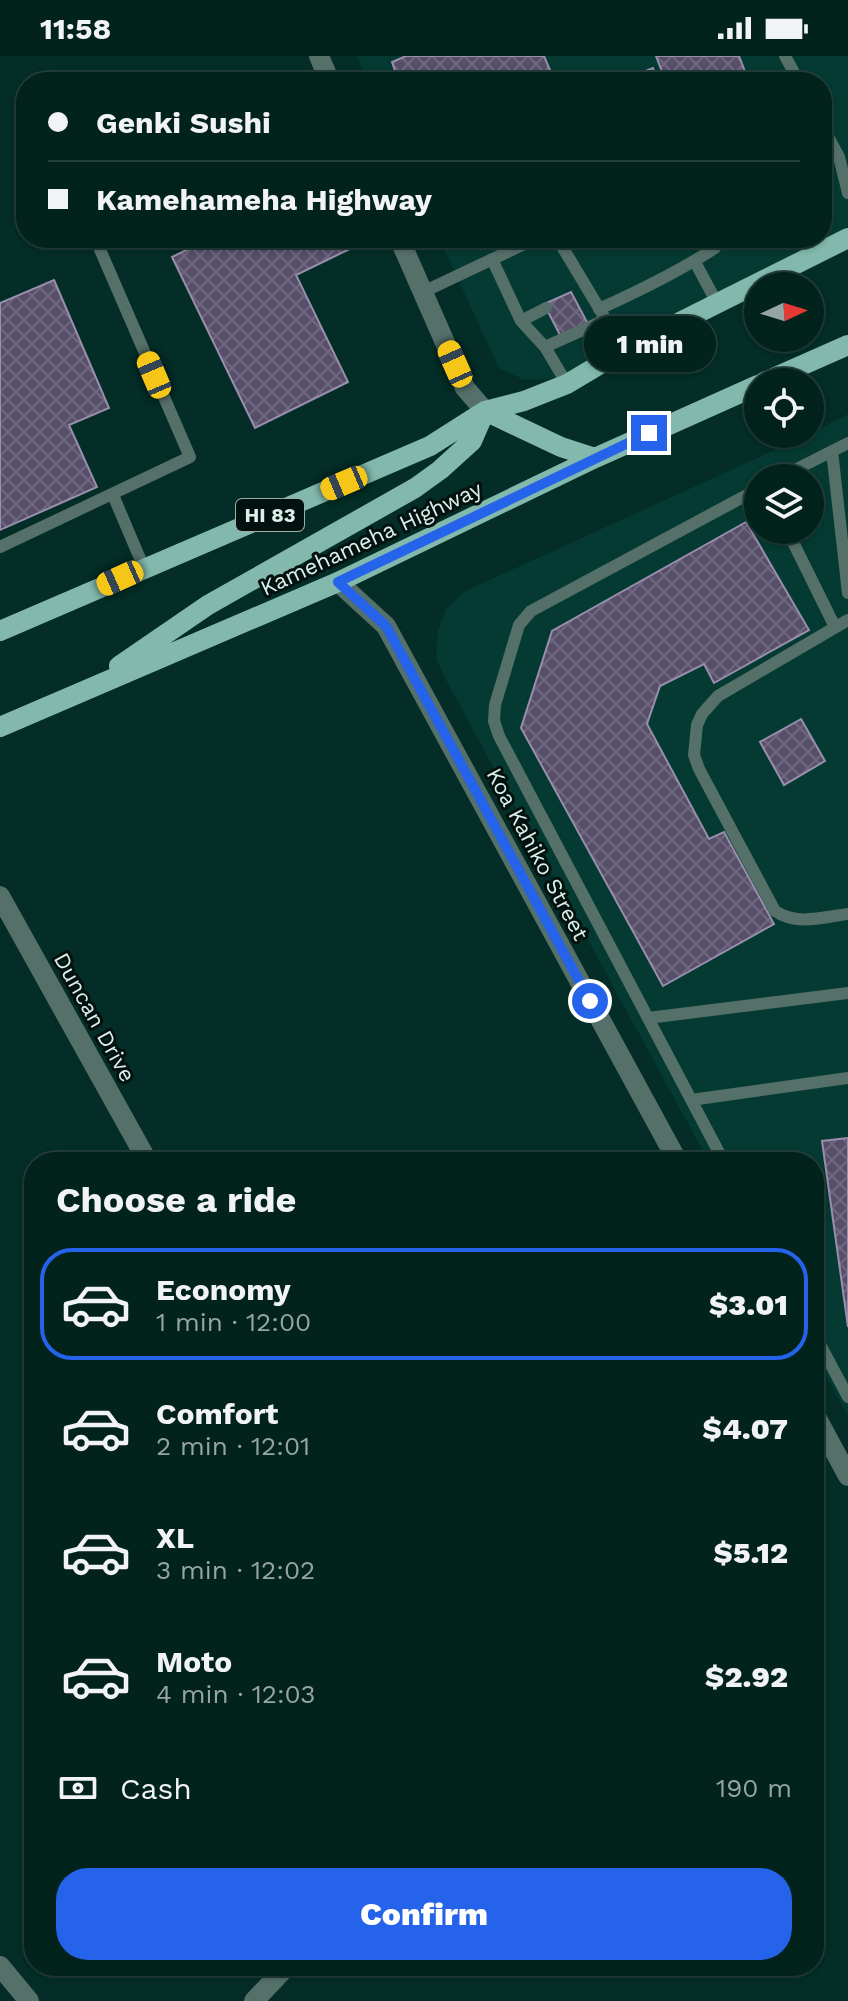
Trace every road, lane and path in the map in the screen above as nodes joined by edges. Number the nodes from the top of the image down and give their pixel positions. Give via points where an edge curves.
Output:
1 (832, 139) edge
2 (844, 155) edge
3 (848, 193) edge
4 (99, 248) edge
5 (403, 248) edge
6 (516, 248) edge
7 (563, 248) edge
8 (715, 248) edge
9 (828, 248) edge
10 (492, 259) junction
11 (695, 262) junction
12 (585, 286) junction
13 (423, 292) junction
14 (572, 294) dead end
15 (717, 303) junction
16 (546, 308) dead end
17 (603, 314) junction
18 (521, 321) junction
19 (848, 345) edge
20 (545, 347) junction
21 (624, 350) junction
22 (796, 368) edge
23 (567, 384) junction
24 (744, 391) edge
25 (485, 411) junction
26 (848, 443) edge
27 (832, 451) junction
28 (595, 458) junction
29 (806, 464) edge
30 (113, 495) junction
31 (744, 497) edge
32 (794, 544) edge
33 (0, 547) edge
34 (144, 568) junction
35 (338, 582) junction
36 (848, 593) edge
37 (848, 620) edge
38 (835, 627) junction
39 (1, 631) edge
40 (83, 691) junction
41 (0, 727) edge
42 (0, 896) edge
43 (848, 914) edge
44 (848, 993) edge
45 (648, 1018) junction
46 (848, 1078) edge
47 (691, 1100) junction
48 (142, 1152) edge
49 (673, 1152) edge
50 (719, 1152) edge
51 (824, 1352) edge
52 (848, 1397) edge
53 (824, 1432) edge
54 (848, 1476) edge
55 (0, 1966) edge
56 (278, 1976) edge
57 (29, 2001) edge
58 (254, 2001) edge

1 - 2 lane
2 - 3 lane
4 - 30 lane via 190,457
5 - 13 street
6 - 10 lane
7 - 12 lane
8 - 11 lane
9 - 15 main road, HI 83
10 - 13 lane
10 - 18 lane
11 - 15 lane
11 - 17 lane
12 - 14 lane
12 - 17 lane
13 - 25 street via 465,388
15 - 21 main road, HI 83
16 - 18 lane
17 - 20 lane
17 - 21 lane
18 - 20 lane
19 - 22 main road
20 - 23 lane
21 - 23 main road, HI 83
23 - 25 main road, HI 83
24 - 28 main road, Kamehameha Highway
25 - 28 main road
25 - 34 main road, HI 83 via 430,446
25 - 40 main road via 472,441 415,488 208,605
26 - 27 lane
27 - 29 lane
27 - 36 lane
28 - 35 main road, Kamehameha Highway
30 - 33 lane
30 - 34 lane
31 - 45 lane via 531,611 519,625 495,705 499,736
32 - 38 lane
34 - 39 main road, HI 83
35 - 40 main road, Kamehameha Highway
35 - 49 street, Koa Kahiko Street via 386,626
37 - 38 lane
38 - 43 lane via 709,704 693,740 699,769 775,911 801,920
40 - 41 main road, Kamehameha Highway
42 - 48 street, Duncan Drive
44 - 45 lane
45 - 47 lane
46 - 47 lane
47 - 50 lane
51 - 52 lane
53 - 54 street
55 - 57 street
56 - 58 street

